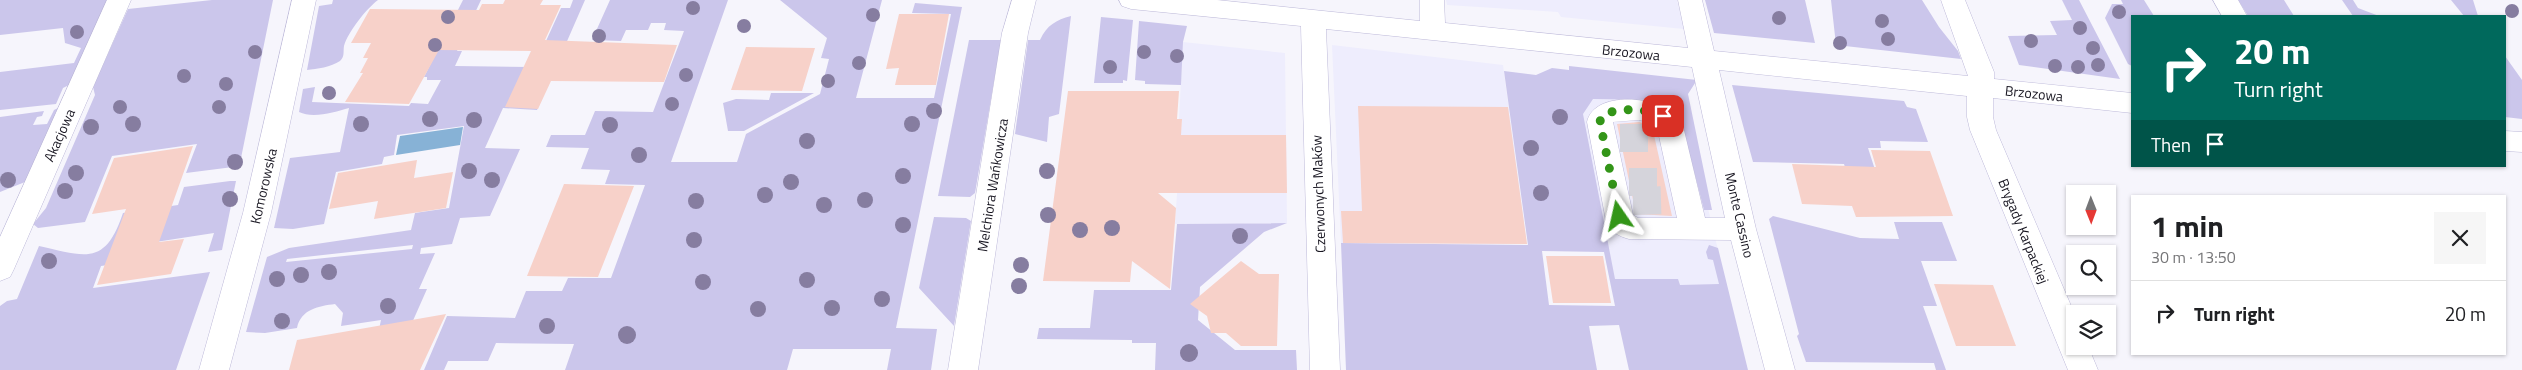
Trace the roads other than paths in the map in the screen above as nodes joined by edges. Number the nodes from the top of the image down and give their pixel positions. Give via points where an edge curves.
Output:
1 (119, 0) edge
2 (304, 0) edge
3 (1024, 0) edge
4 (1130, 0) edge
5 (1432, 0) edge
6 (1690, 0) edge
7 (1953, 0) edge
8 (2225, 0) edge
9 (1189, 3) edge
10 (2234, 15) edge
11 (1313, 19) junction
12 (1432, 31) junction
13 (1704, 59) junction
14 (1982, 88) junction
15 (2131, 103) edge
16 (2506, 141) edge
17 (2522, 142) edge
18 (1694, 229) junction
19 (1742, 229) junction
20 (0, 269) edge
21 (214, 370) edge
22 (963, 370) edge
23 (1325, 370) edge
24 (1780, 370) edge
25 (2083, 370) edge

1 - 20 street, Akacjowa
2 - 21 street, Komorowska via 258,214
3 - 22 street, Melchiora Wańkowicza via 1016,33
4 - 9 street, Brzozowa
5 - 12 street
6 - 13 street, Monte Cassino
7 - 14 street, Brygady Karpackiej via 1978,61
8 - 10 street
9 - 11 street, Brzozowa
11 - 12 street, Brzozowa
11 - 23 street, Czerwonych Maków
12 - 13 street, Brzozowa
13 - 14 street, Brzozowa
13 - 19 street, Monte Cassino
14 - 15 street, Brzozowa
14 - 25 street, Brygady Karpackiej via 1980,117 1983,130
16 - 17 street
18 - 18 street via 1629,228 1620,221 1623,191 1612,138 1600,122 1606,113 1650,111 1669,122 1663,138 1675,191
18 - 19 street
19 - 24 street, Monte Cassino

